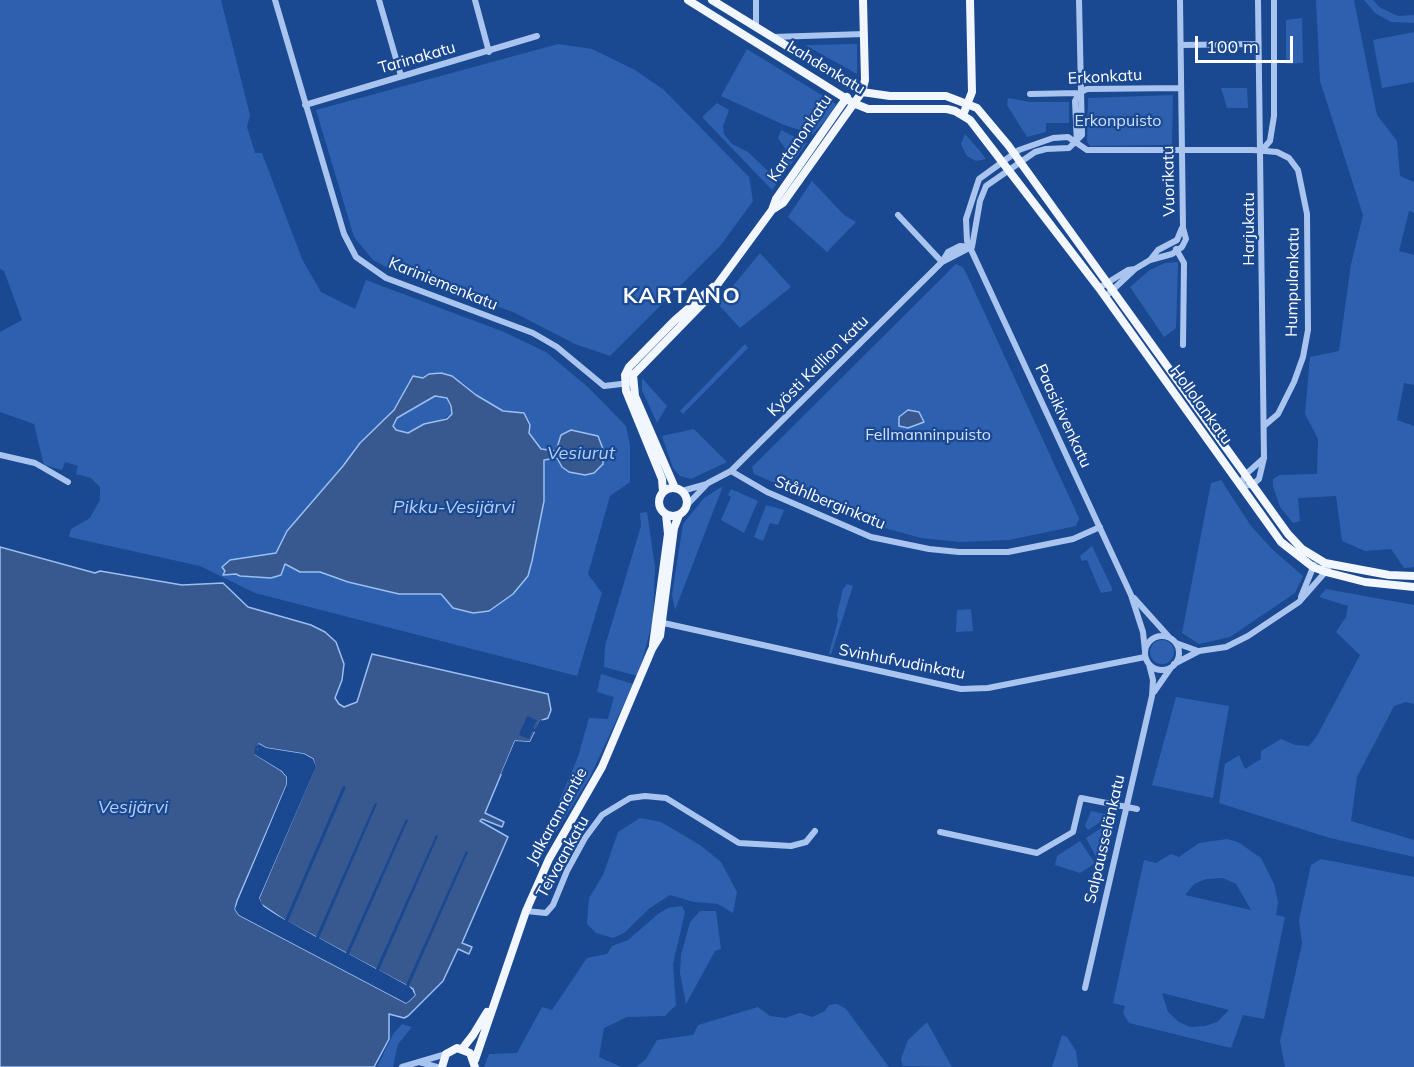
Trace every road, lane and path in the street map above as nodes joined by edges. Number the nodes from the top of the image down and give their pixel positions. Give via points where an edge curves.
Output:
1 (275, 0) edge
2 (379, 0) edge
3 (475, 0) edge
4 (688, 0) edge
5 (712, 0) edge
6 (756, 0) edge
7 (863, 0) edge
8 (970, 0) edge
9 (1079, 0) edge
10 (1180, 0) edge
11 (1258, 0) edge
12 (1274, 0) edge
13 (756, 26) junction
14 (864, 34) junction
15 (537, 36) dead end
16 (773, 37) junction
17 (1258, 44) junction
18 (1181, 45) junction
19 (489, 51) junction
20 (401, 76) junction
21 (1181, 88) junction
22 (862, 92) junction
23 (1079, 93) junction
24 (1030, 94) dead end
25 (845, 98) junction
26 (853, 103) junction
27 (969, 103) junction
28 (305, 105) junction
29 (963, 115) junction
30 (1077, 142) junction
31 (1011, 149) junction
32 (1262, 150) junction
33 (1182, 151) junction
34 (1002, 162) junction
35 (1020, 162) junction
36 (1009, 171) junction
37 (772, 210) junction
38 (898, 215) dead end
39 (1183, 228) junction
40 (1172, 243) junction
41 (971, 247) junction
42 (1178, 250) junction
43 (1150, 260) junction
44 (942, 262) junction
45 (1135, 269) junction
46 (1107, 282) junction
47 (716, 285) junction
48 (1099, 288) junction
49 (1113, 290) junction
50 (1105, 297) junction
51 (1183, 345) dead end
52 (628, 384) junction
53 (1264, 426) junction
54 (0, 455) edge
55 (1264, 458) junction
56 (731, 471) junction
57 (1245, 475) junction
58 (68, 482) dead end
59 (708, 483) junction
60 (1252, 485) junction
61 (1240, 486) junction
62 (678, 489) junction
63 (663, 492) junction
64 (686, 506) junction
65 (666, 514) junction
66 (679, 515) junction
67 (1100, 527) junction
68 (1315, 563) junction
69 (1328, 568) junction
70 (1414, 576) edge
71 (1414, 589) edge
72 (1131, 595) junction
73 (1299, 602) junction
74 (659, 622) junction
75 (1169, 637) junction
76 (1176, 643) junction
77 (1199, 651) junction
78 (1145, 654) junction
79 (1149, 664) junction
80 (1173, 665) junction
81 (1152, 696) junction
82 (1127, 807) junction
83 (1137, 809) dead end
84 (815, 831) dead end
85 (940, 832) dead end
86 (526, 911) junction
87 (1085, 988) dead end
88 (494, 1000) junction
89 (462, 1049) junction
90 (446, 1054) junction
91 (416, 1062) junction
92 (475, 1064) edge
93 (402, 1067) edge
94 (437, 1067) edge
95 (442, 1067) edge

1 - 28 street, Kariniemenkatu
2 - 20 street
3 - 19 street
4 - 25 main road, Lahdenkatu
5 - 13 main road, Lahdenkatu
6 - 13 street
7 - 14 main road
8 - 27 main road
9 - 23 street
10 - 18 street, Vuorikatu
11 - 17 street, Harjukatu
12 - 32 street via 1274,116 1270,141
13 - 16 main road, Lahdenkatu
14 - 16 street
14 - 22 main road
15 - 19 street, Tarinakatu
16 - 22 main road, Lahdenkatu
17 - 18 street
17 - 32 street, Harjukatu via 1258,125
18 - 21 street, Vuorikatu
19 - 20 street, Tarinakatu
20 - 28 street, Tarinakatu
21 - 23 street, Erkonkatu via 1087,89
21 - 33 street, Vuorikatu
22 - 25 main road, Kartanonkatu
22 - 26 main road, Kartanonkatu
22 - 27 main road, Lahdenkatu via 946,96
23 - 24 street, Erkonkatu
23 - 30 street via 1075,101
25 - 26 main road, Lahdenkatu
25 - 37 main road, Kartanonkatu
26 - 29 main road, Lahdenkatu via 868,109 939,108
26 - 37 main road, Kartanonkatu via 783,202
27 - 29 main road
27 - 31 main road
28 - 52 street, Kariniemenkatu via 344,234 356,257 387,278 533,333 557,347 604,386
29 - 34 main road
30 - 31 street, Paasikivenkatu via 1068,137 1053,138
30 - 33 street, Humpulankatu via 1087,150
30 - 35 street via 1069,148 1041,150
31 - 34 street, Paasikivenkatu
31 - 35 main road, Hollolankatu
32 - 33 street, Humpulankatu
32 - 53 street, Harjukatu
32 - 53 street, Humpulankatu via 1289,158 1298,170 1307,214 1308,251 1308,330 1303,357 1278,414
33 - 39 street, Vuorikatu
34 - 36 main road
34 - 41 street, Paasikivenkatu via 975,185 965,234
35 - 36 street
35 - 46 main road, Hollolankatu
36 - 41 street via 982,193
36 - 48 main road, Hollolankatu
37 - 47 main road, Kartanonkatu
38 - 44 street
39 - 40 street
39 - 42 street, Vuorikatu via 1185,243
40 - 42 street, Vuorikatu
40 - 43 street via 1158,250
41 - 44 street, Kyösti Kallion katu via 948,252
41 - 67 street, Paasikivenkatu
42 - 43 street
42 - 51 street, Vuorikatu via 1184,263
43 - 45 street
44 - 56 street, Kyösti Kallion katu
45 - 46 street
45 - 49 street
46 - 48 street
46 - 49 main road, Hollolankatu
47 - 52 main road, Kartanonkatu via 706,300 634,372
47 - 52 main road, Kartanonkatu via 632,364 625,375
48 - 50 main road, Hollolankatu
49 - 50 street
49 - 57 main road, Hollolankatu
50 - 61 main road, Hollolankatu
52 - 62 main road via 667,473
52 - 63 main road via 662,479
53 - 55 street, Harjukatu
54 - 58 street via 35,463
55 - 57 street
55 - 60 street, Harjukatu via 1262,473
56 - 59 street, Kyösti Kallion katu
56 - 67 street, Ståhlberginkatu via 767,492 870,537 929,549 1008,552 1073,539
57 - 60 main road, Hollolankatu
57 - 61 street
59 - 62 street, Kyösti Kallion katu
59 - 64 street, Kyösti Kallion katu
60 - 61 street
60 - 68 main road, Hollolankatu
61 - 68 main road, Hollolankatu via 1281,542
62 - 63 main road
62 - 64 main road via 686,498
63 - 65 main road via 659,505
64 - 66 main road
65 - 66 main road
65 - 74 main road, Jalkarannantie via 668,534
66 - 74 main road, Jalkarannantie
67 - 72 street, Paasikivenkatu
68 - 69 main road, Hollolankatu
68 - 73 street
69 - 70 main road, Hollolankatu
69 - 71 main road, Hollolankatu
69 - 73 street
72 - 75 street, Paasikivenkatu
72 - 78 street, Paasikivenkatu via 1143,632
73 - 77 street via 1238,643
74 - 78 street, Svinhufvudinkatu via 961,689 988,688
74 - 86 main road, Jalkarannantie via 660,636 602,766 562,833
75 - 76 street
75 - 78 street via 1152,639
76 - 77 street
76 - 80 street via 1179,654
77 - 80 street
78 - 79 street
79 - 80 street via 1160,669
79 - 81 street, Salpausselänkatu
80 - 81 street, Salpausselänkatu
81 - 82 street, Salpausselänkatu
82 - 83 street
82 - 85 street via 1081,798 1073,832 1037,853
82 - 87 street, Salpausselänkatu
84 - 86 street, Teivaankatu via 806,842 791,846 739,843 666,798 630,798 602,816 585,838 546,913
86 - 88 main road, Jalkarannantie
88 - 89 main road, Jalkarannantie
88 - 92 main road, Jalkarannantie
89 - 90 main road
89 - 92 main road via 470,1053
90 - 91 street
90 - 95 main road
91 - 93 street
91 - 94 street

